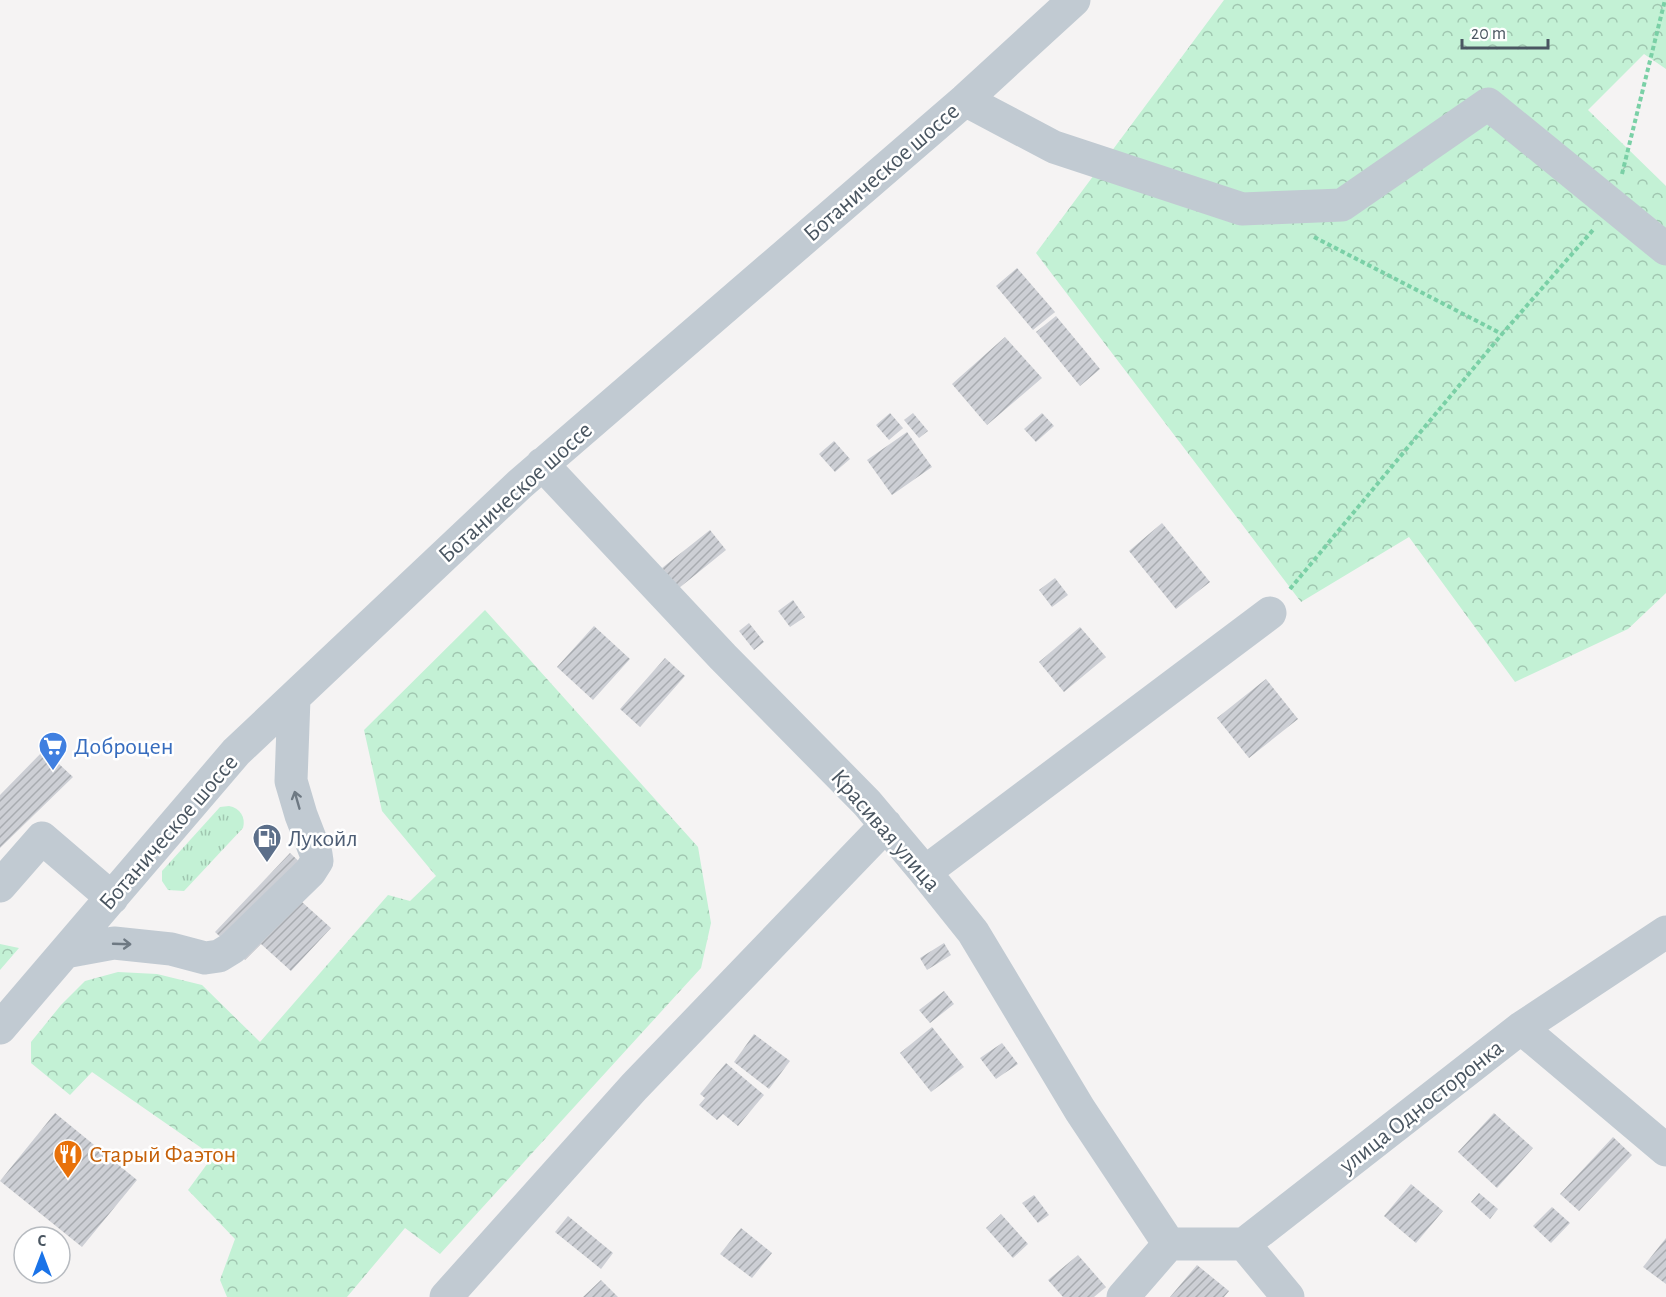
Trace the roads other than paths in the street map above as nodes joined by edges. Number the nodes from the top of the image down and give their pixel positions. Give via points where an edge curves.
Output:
1 (1074, 0) edge
2 (964, 100) junction
3 (1666, 249) edge
4 (542, 465) junction
5 (1270, 613) road end
6 (294, 698) junction
7 (886, 825) junction
8 (926, 872) junction
9 (0, 886) edge
10 (112, 898) junction
11 (1666, 932) edge
12 (65, 952) junction
13 (0, 1028) edge
14 (1521, 1028) junction
15 (1666, 1150) edge
16 (1169, 1244) junction
17 (1244, 1245) junction
18 (446, 1297) edge
19 (1123, 1297) edge
20 (1288, 1297) edge

1 - 2 street, Ботаническое шоссе
2 - 3 street via 1054,147 1242,209 1342,206 1488,104
2 - 4 street, Ботаническое шоссе
4 - 6 street, Ботаническое шоссе
4 - 7 street, Красивая улица
5 - 8 street
6 - 10 street, Ботаническое шоссе via 236,752
12 -> 6 street via 114,943 171,948 205,958 219,956 310,872 317,861 315,846 291,781
7 - 8 street, Красивая улица
7 - 18 street via 634,1087
8 - 16 street, Красивая улица via 973,932 1080,1110
9 - 10 street via 42,838
10 - 12 street, Ботаническое шоссе
11 - 14 street, улица Односторонка
12 - 13 street, Ботаническое шоссе
14 - 15 street
14 - 17 street, улица Односторонка
16 - 17 street
16 - 19 street
17 - 20 street

